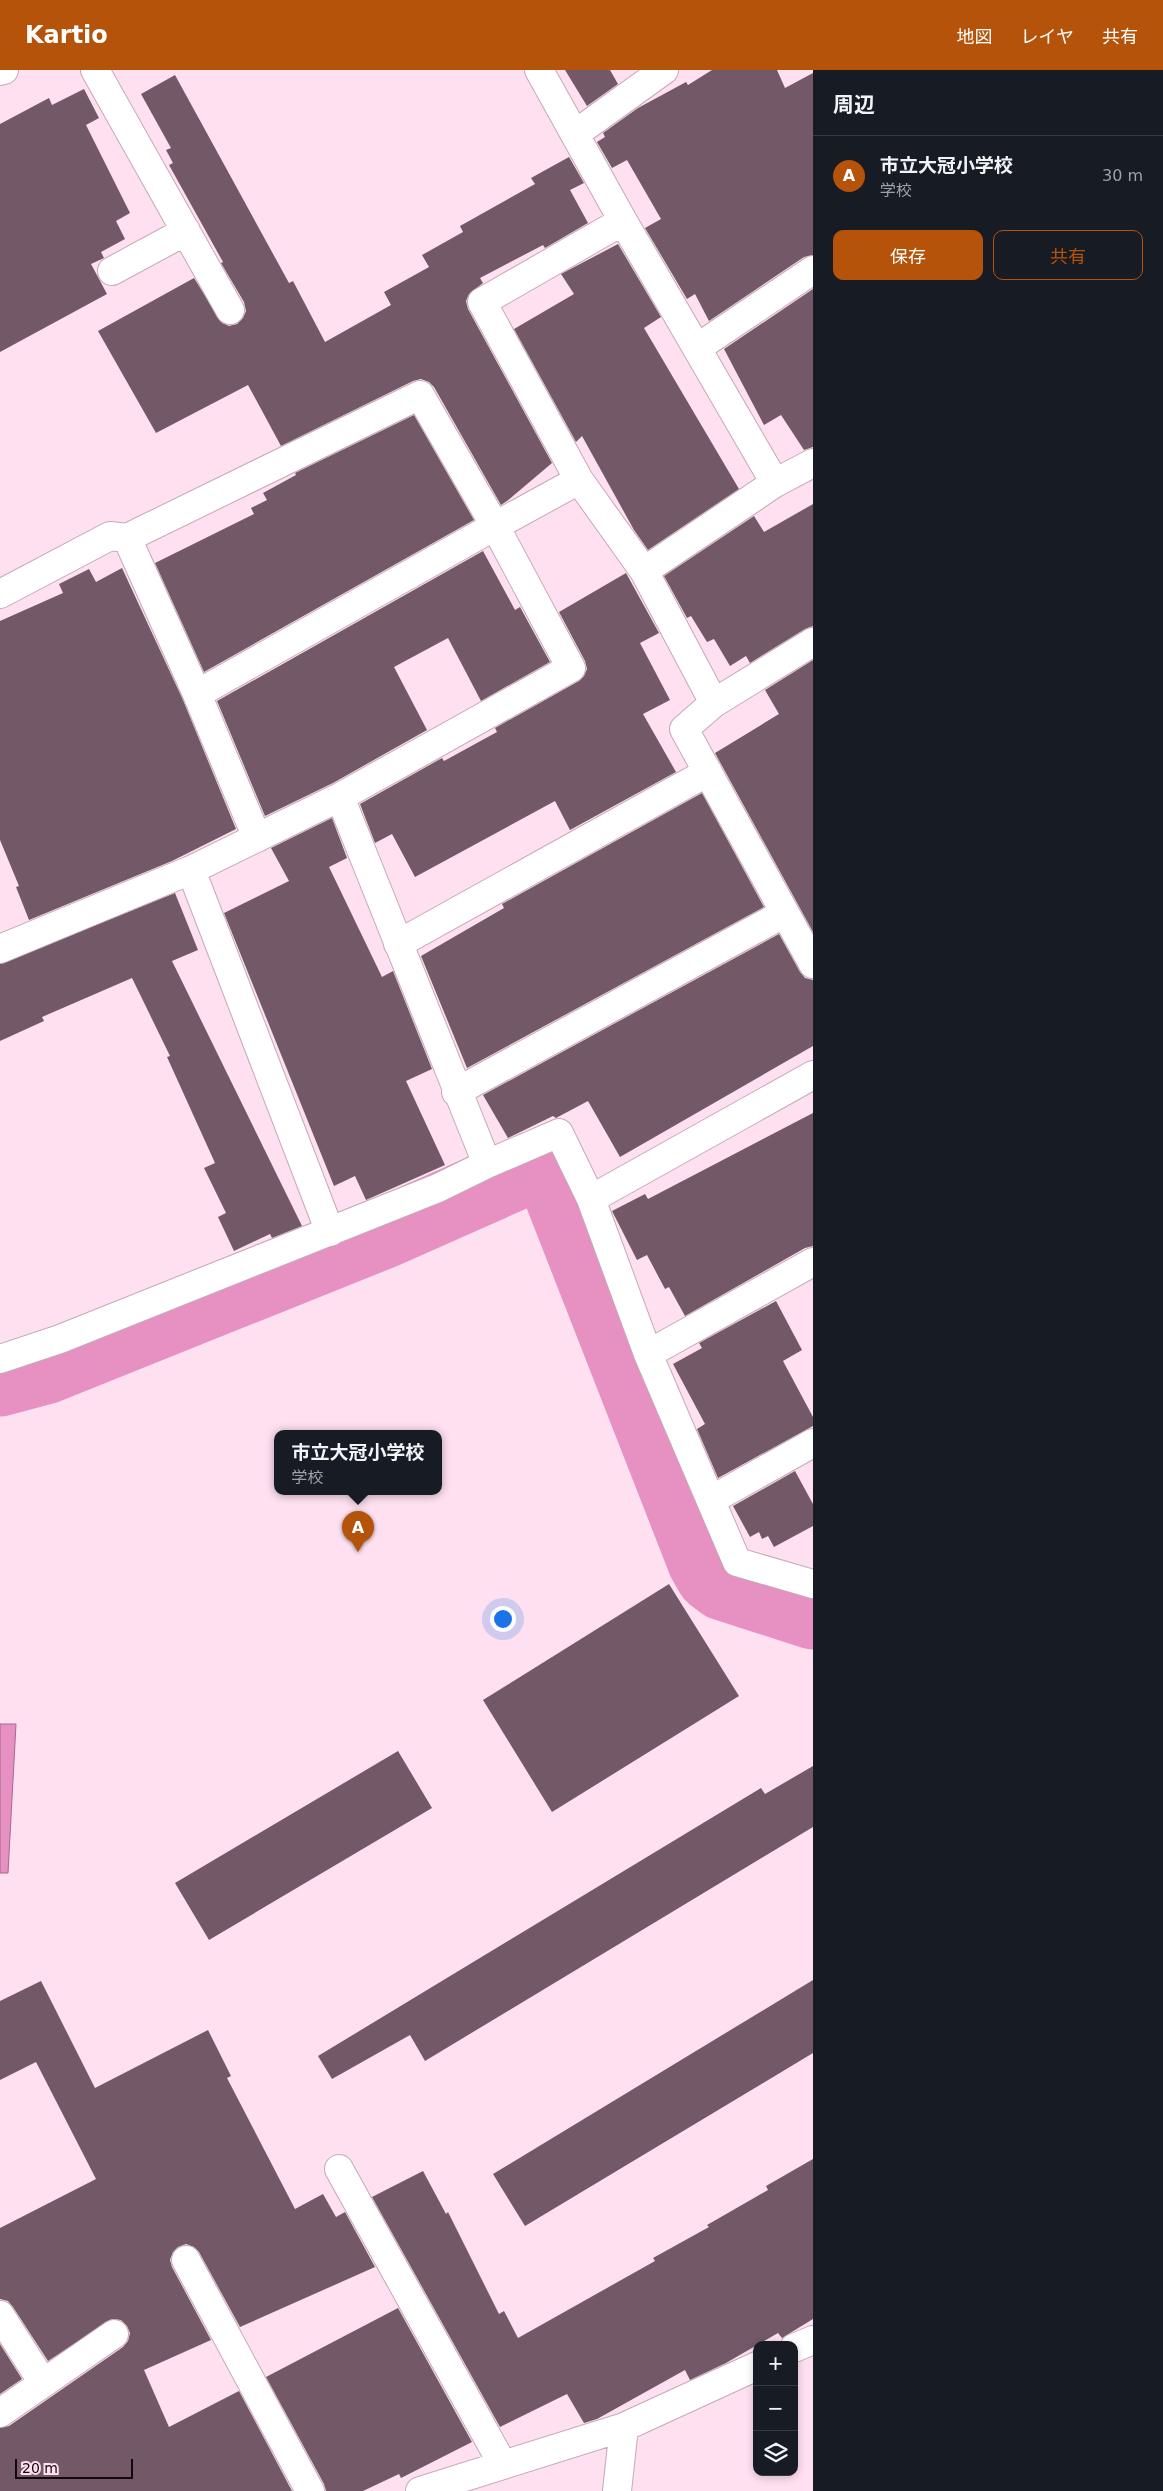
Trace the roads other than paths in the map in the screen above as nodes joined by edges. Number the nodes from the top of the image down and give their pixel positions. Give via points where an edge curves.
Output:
1 (4, 70) edge
2 (96, 70) edge
3 (539, 70) edge
4 (664, 70) edge
5 (0, 71) edge
6 (575, 134) junction
7 (623, 221) junction
8 (186, 231) junction
9 (813, 270) edge
10 (112, 271) dead end
11 (230, 310) dead end
12 (697, 348) junction
13 (813, 463) edge
14 (579, 480) junction
15 (775, 483) junction
16 (495, 526) junction
17 (127, 538) junction
18 (644, 571) junction
19 (0, 594) edge
20 (813, 642) edge
21 (196, 694) junction
22 (714, 703) junction
23 (708, 772) junction
24 (340, 797) junction
25 (257, 838) junction
26 (191, 870) junction
27 (785, 913) junction
28 (398, 944) junction
29 (0, 949) edge
30 (813, 964) edge
31 (813, 1075) edge
32 (456, 1092) junction
33 (487, 1164) junction
34 (592, 1199) junction
35 (330, 1232) junction
36 (813, 1262) edge
37 (648, 1354) junction
38 (0, 1358) edge
39 (813, 1443) edge
40 (711, 1500) junction
41 (813, 1584) edge
42 (339, 2169) dead end
43 (186, 2260) dead end
44 (0, 2316) edge
45 (114, 2334) dead end
46 (813, 2340) edge
47 (798, 2346) edge
48 (753, 2368) edge
49 (43, 2383) junction
50 (0, 2413) edge
51 (624, 2428) junction
52 (503, 2465) junction
53 (310, 2491) edge
54 (420, 2491) edge
55 (617, 2491) edge

1 - 5 street
2 - 8 street
3 - 6 street
4 - 6 street
6 - 7 street
7 - 12 street
7 - 14 street via 482,302
8 - 10 street
8 - 11 street
9 - 12 street
12 - 15 street
13 - 15 street
14 - 16 street
14 - 18 street
15 - 18 street
16 - 17 street via 420,395
16 - 21 street
16 - 24 street via 572,668
17 - 19 street via 110,536
17 - 21 street
18 - 22 street
20 - 22 street
21 - 25 street
22 - 23 street via 684,729
23 - 27 street
23 - 28 street
24 - 25 street
24 - 28 street
25 - 26 street
26 - 29 street
26 - 35 street
27 - 30 street
27 - 32 street
28 - 32 street
31 - 34 street
32 - 33 street
33 - 34 street via 559,1134
33 - 35 street via 438,1188
34 - 37 street
35 - 38 street via 60,1339
36 - 37 street
37 - 40 street
39 - 40 street
40 - 41 street via 737,1562
42 - 52 street
43 - 53 street
44 - 49 street
45 - 49 street
46 - 47 street
48 - 51 street
49 - 50 street
51 - 52 street
51 - 55 street
52 - 54 street

